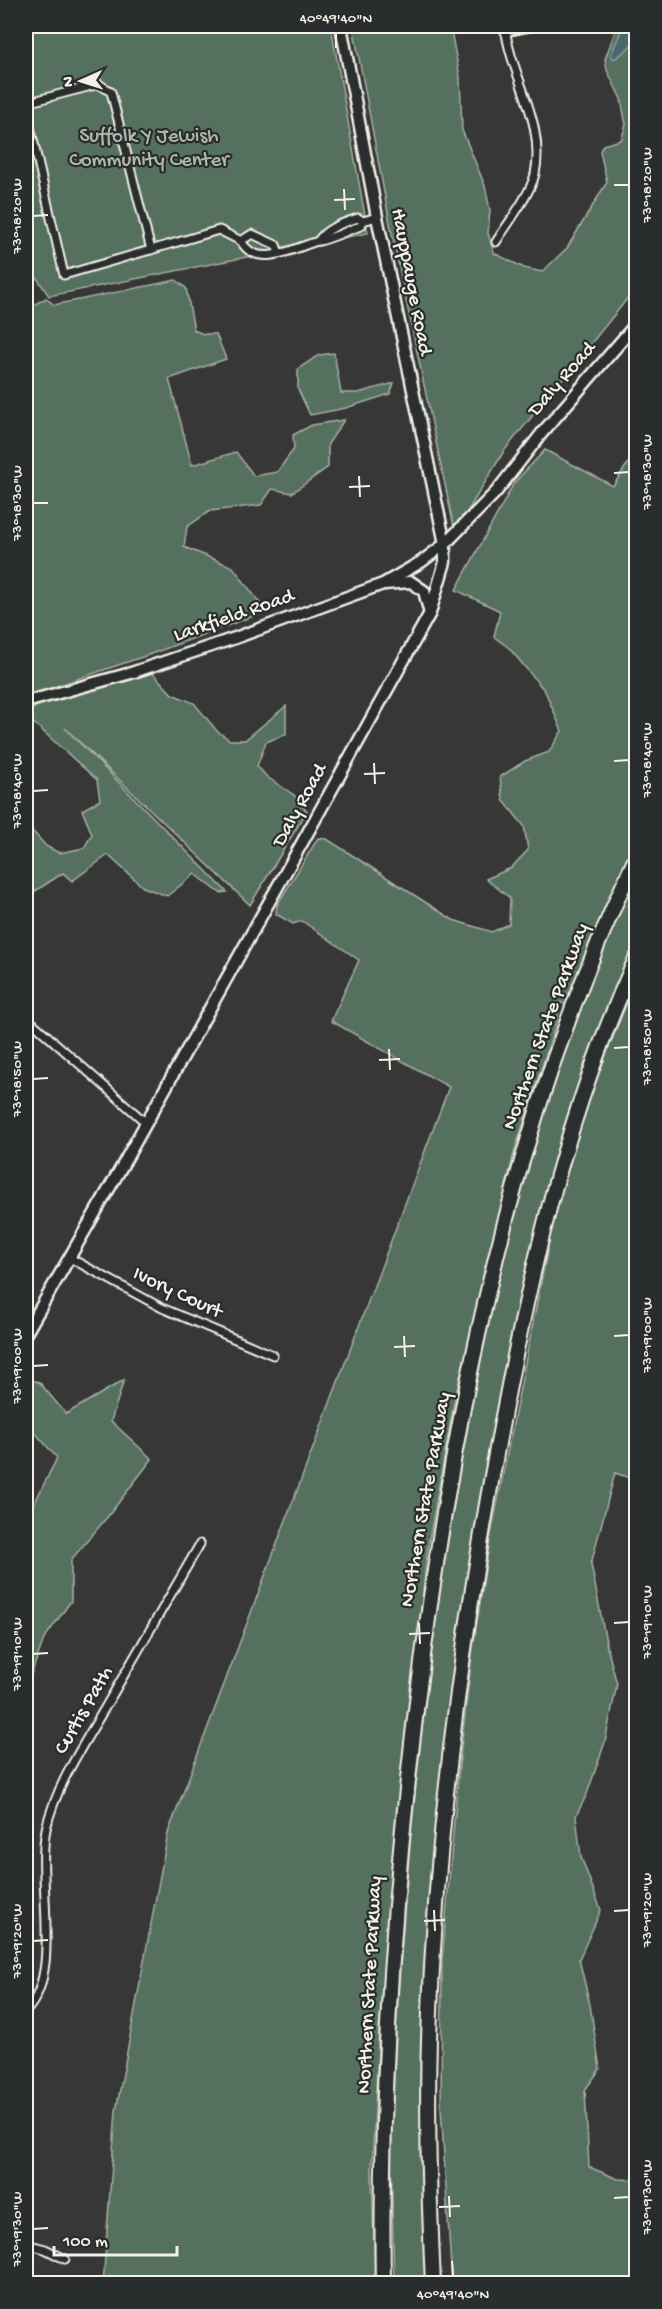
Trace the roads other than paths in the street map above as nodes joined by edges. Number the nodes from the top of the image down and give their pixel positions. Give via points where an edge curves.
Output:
1 (340, 26) edge
2 (535, 26) edge
3 (505, 29) edge
4 (26, 103) edge
5 (26, 109) edge
6 (377, 217) junction
7 (241, 240) junction
8 (496, 242) dead end
9 (151, 250) junction
10 (279, 253) junction
11 (636, 324) edge
12 (445, 544) junction
13 (383, 584) junction
14 (430, 613) junction
15 (26, 702) edge
16 (636, 858) edge
17 (636, 959) edge
18 (26, 1017) edge
19 (145, 1122) junction
20 (70, 1258) junction
21 (26, 1333) edge
22 (273, 1355) dead end
23 (200, 1544) dead end
24 (26, 2011) edge
25 (26, 2244) edge
26 (65, 2259) dead end
27 (383, 2283) edge
28 (433, 2283) edge

1 - 6 street, Hauppauge Road
2 - 3 street
3 - 8 street via 511,60 531,117 537,153 535,175
4 - 9 street via 99,84 111,92
5 - 9 street via 64,275
6 - 10 street via 338,225 318,240
6 - 12 street, Hauppauge Road
7 - 9 street via 219,230
7 - 10 street via 246,250 261,257
7 - 10 street via 252,234 276,245
11 - 12 street, Daly Road via 496,492
12 - 13 street, Larkfield Road
12 - 14 street, Daly Road via 445,562
13 - 14 street via 411,582 424,591
13 - 15 street, Larkfield Road via 131,673
14 - 19 street, Daly Road
16 - 27 highway, Northern State Parkway via 576,1001 528,1140 482,1314 453,1460 422,1666 401,1843 386,2063
17 - 28 highway via 588,1077 545,1217 507,1391 471,1599 447,1775 432,1966 428,2114
18 - 19 street
19 - 20 street, Daly Road
20 - 21 street, Daly Road
20 - 22 street, Ivory Court via 162,1308
23 - 24 street, Curtis Path via 75,1760 53,1806 43,1854 46,1965 42,1986
25 - 26 street

